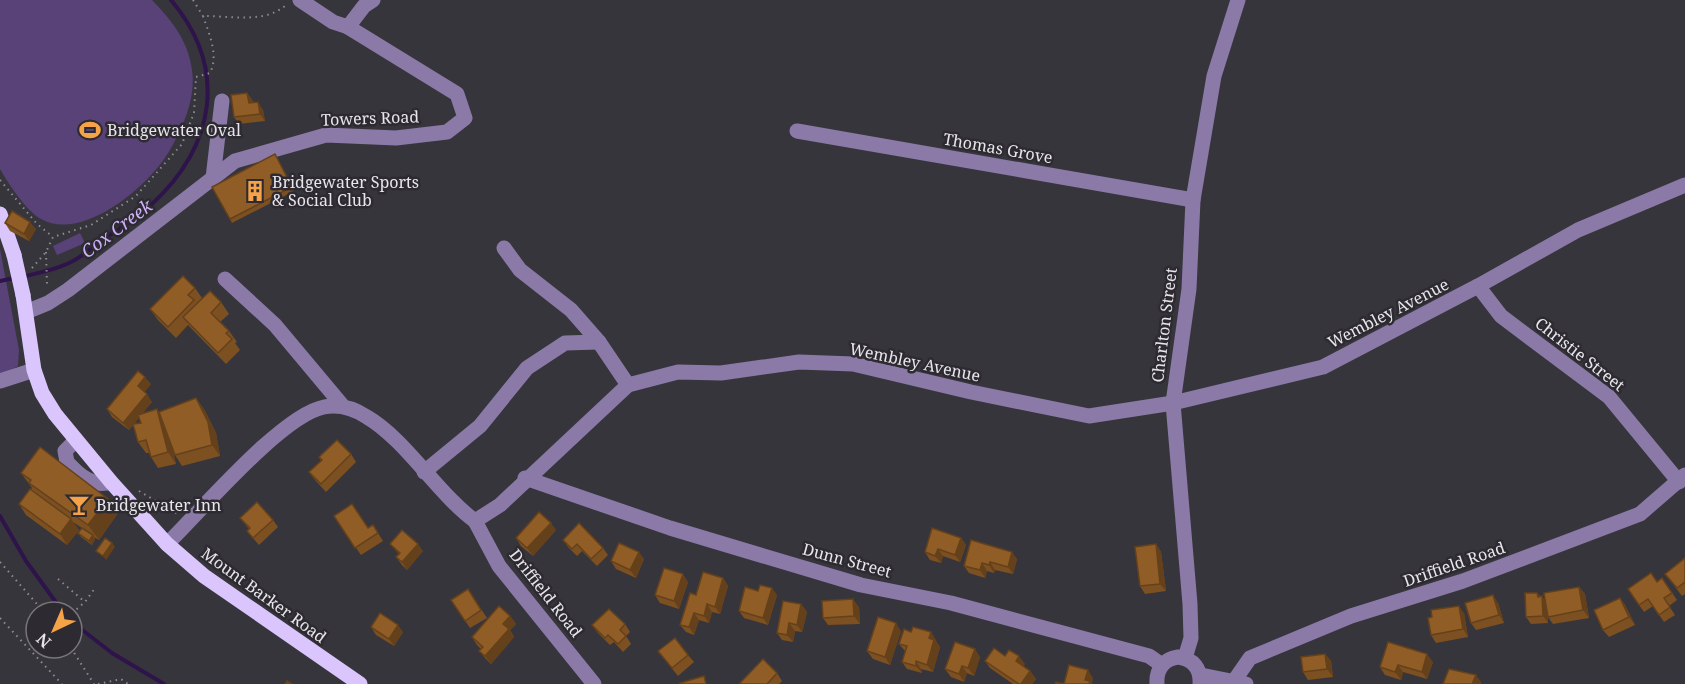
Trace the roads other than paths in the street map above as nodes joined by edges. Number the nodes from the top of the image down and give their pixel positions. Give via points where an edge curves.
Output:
1 (300, 0) edge
2 (373, 0) edge
3 (1238, 0) edge
4 (348, 27) junction
5 (222, 101) dead end
6 (797, 131) dead end
7 (213, 178) junction
8 (1685, 184) edge
9 (1193, 200) junction
10 (0, 214) edge
11 (504, 248) dead end
12 (225, 279) dead end
13 (1478, 286) junction
14 (26, 312) junction
15 (599, 342) junction
16 (34, 370) junction
17 (0, 381) edge
18 (628, 385) junction
19 (1173, 403) junction
20 (342, 405) junction
21 (76, 440) junction
22 (424, 472) junction
23 (525, 478) junction
24 (1682, 479) edge
25 (111, 482) junction
26 (475, 521) junction
27 (167, 544) junction
28 (1185, 658) junction
29 (1162, 665) junction
30 (1201, 679) edge
31 (1240, 682) edge
32 (360, 684) edge
33 (594, 684) edge
34 (1157, 684) edge

1 - 4 street
2 - 4 street
3 - 9 street, Charlton Street via 1214,76
4 - 7 street, Towers Road via 458,94 465,118 447,132 396,138 326,135 235,161
5 - 7 street
6 - 9 street, Thomas Grove
7 - 14 street, Towers Road via 68,290
8 - 13 street, Wembley Avenue via 1578,230
9 - 19 street, Charlton Street via 1189,289
10 - 14 main road, Mount Barker Road, bridge via 14,255
11 - 15 street via 520,270 571,310
12 - 20 street via 275,325
13 - 19 street, Wembley Avenue via 1323,367
13 - 24 street, Christie Street via 1501,316 1609,397
14 - 16 main road, Mount Barker Road
15 - 18 street
15 - 22 street via 565,343 527,368 480,426
16 - 17 street
16 - 21 main road, Mount Barker Road via 42,393
18 - 19 street, Wembley Avenue via 678,372 721,373 810,362 853,364 1089,416
18 - 23 street, Wembley Avenue
19 - 28 street, Charlton Street via 1190,604 1191,638
20 - 22 street via 368,417
20 - 27 street via 322,407 302,416 273,437
21 - 25 main road, Mount Barker Road
21 - 25 street via 64,451 67,462 94,484
22 - 26 street via 458,509
23 - 26 street, Wembley Avenue via 500,505
23 - 29 street, Dunn Street via 670,528 861,585 951,603 1149,656
24 - 31 street, Driffield Road via 1640,514 1463,581 1351,615 1258,654 1250,658
25 - 27 main road, Mount Barker Road
26 - 33 street, Driffield Road via 499,566
27 - 32 main road, Mount Barker Road via 204,576
28 - 29 street via 1172,658
28 - 30 street via 1195,664
29 - 34 street
30 - 31 street

